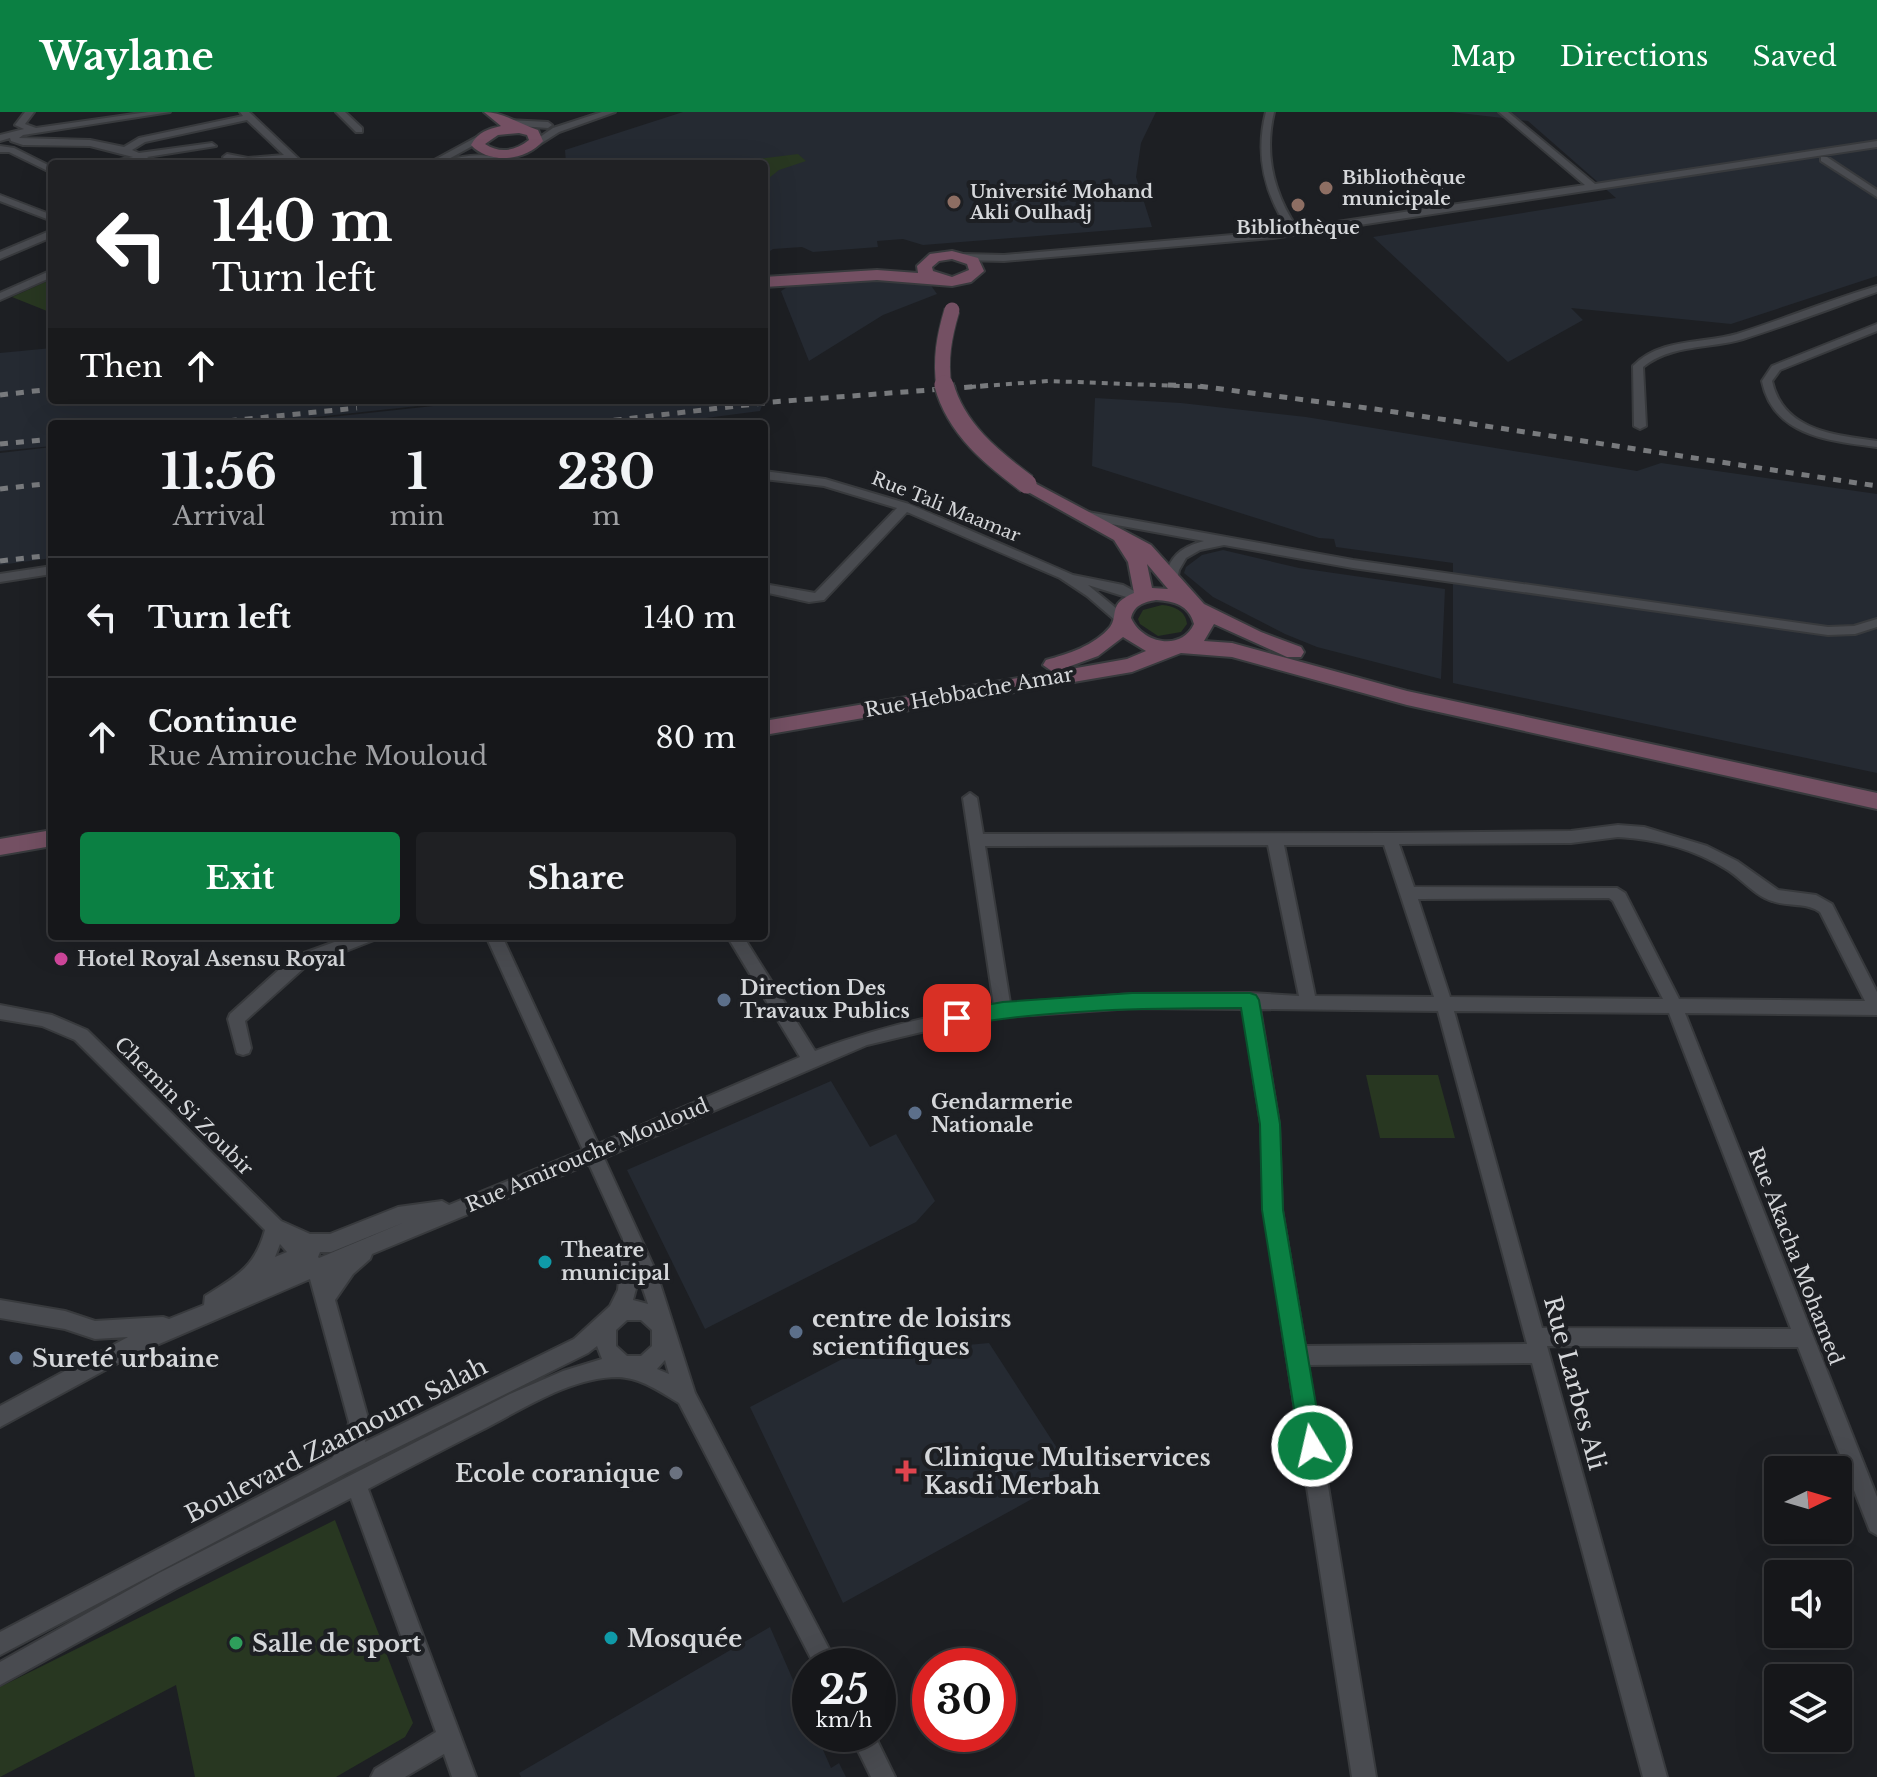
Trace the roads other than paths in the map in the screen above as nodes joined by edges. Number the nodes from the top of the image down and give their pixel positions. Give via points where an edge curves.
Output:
1 (30, 112) edge
2 (78, 112) edge
3 (163, 112) edge
4 (340, 112) edge
5 (474, 112) edge
6 (490, 112) edge
7 (590, 112) edge
8 (611, 112) edge
9 (1270, 112) edge
10 (1503, 112) edge
11 (130, 115) edge
12 (246, 115) edge
13 (502, 122) junction
14 (548, 125) junction
15 (59, 126) junction
16 (518, 129) junction
17 (36, 130) junction
18 (359, 130) dead end
19 (16, 134) junction
20 (484, 136) junction
21 (0, 138) edge
22 (201, 139) dead end
23 (1877, 144) edge
24 (533, 145) junction
25 (212, 146) junction
26 (0, 149) edge
27 (126, 150) junction
28 (1877, 151) edge
29 (142, 157) junction
30 (226, 158) edge
31 (1824, 159) junction
32 (127, 160) edge
33 (148, 160) edge
34 (203, 160) edge
35 (295, 160) edge
36 (439, 160) edge
37 (462, 160) edge
38 (495, 160) edge
39 (522, 160) edge
40 (48, 168) edge
41 (1593, 187) junction
42 (1877, 194) edge
43 (0, 198) edge
44 (48, 216) edge
45 (1295, 232) junction
46 (48, 235) edge
47 (0, 256) edge
48 (963, 257) junction
49 (931, 259) junction
50 (48, 275) edge
51 (973, 276) junction
52 (768, 279) edge
53 (768, 279) edge
54 (936, 279) junction
55 (1877, 289) edge
56 (0, 297) edge
57 (952, 310) junction
58 (1877, 327) edge
59 (1640, 426) dead end
60 (1877, 444) edge
61 (768, 475) edge
62 (905, 507) junction
63 (1088, 516) junction
64 (1116, 532) junction
65 (1224, 541) junction
66 (48, 571) edge
67 (1064, 575) junction
68 (0, 578) edge
69 (1171, 581) junction
70 (768, 589) edge
71 (1141, 596) junction
72 (1196, 606) junction
73 (1122, 622) junction
74 (1877, 623) edge
75 (1175, 647) junction
76 (1271, 660) junction
77 (1132, 665) junction
78 (768, 716) edge
79 (768, 727) edge
80 (1877, 787) edge
81 (970, 798) dead end
82 (1877, 801) edge
83 (48, 839) edge
84 (1390, 839) junction
85 (976, 840) junction
86 (1275, 840) junction
87 (0, 847) edge
88 (48, 851) edge
89 (0, 859) edge
90 (1406, 893) junction
91 (357, 940) edge
92 (496, 940) edge
93 (737, 940) edge
94 (1250, 1000) junction
95 (1308, 1000) junction
96 (1444, 1003) junction
97 (1674, 1005) junction
98 (1877, 1008) edge
99 (1003, 1010) junction
100 (0, 1012) edge
101 (243, 1048) dead end
102 (811, 1060) junction
103 (593, 1154) junction
104 (459, 1208) junction
105 (275, 1227) junction
106 (631, 1235) junction
107 (385, 1239) junction
108 (331, 1243) junction
109 (310, 1261) junction
110 (257, 1274) junction
111 (324, 1299) junction
112 (0, 1309) edge
113 (615, 1319) junction
114 (179, 1324) junction
115 (662, 1327) junction
116 (1804, 1338) junction
117 (1538, 1345) junction
118 (1297, 1356) junction
119 (629, 1366) junction
120 (686, 1397) junction
121 (0, 1417) edge
122 (339, 1466) junction
123 (356, 1484) junction
124 (1877, 1524) edge
125 (0, 1644) edge
126 (818, 1648) edge
127 (0, 1674) edge
128 (448, 1738) junction
129 (871, 1752) edge
130 (383, 1777) edge
131 (464, 1777) edge
132 (883, 1777) edge
133 (1364, 1777) edge
134 (1655, 1777) edge

1 - 17 street via 19,125
2 - 15 street
3 - 11 street
4 - 18 street
5 - 20 main road via 486,126
6 - 13 main road
7 - 14 street
8 - 24 street via 556,130
9 - 45 street via 1262,154
10 - 41 street
11 - 15 street
12 - 27 street via 149,138
12 - 35 street
13 - 14 street
13 - 16 main road
14 - 16 street
15 - 17 street
16 - 20 main road
16 - 24 main road via 533,133
17 - 19 street
19 - 21 street
19 - 27 street via 14,139 23,142 85,140
20 - 24 main road via 478,145 490,153 512,153
20 - 36 street
22 - 25 street
23 - 41 street
24 - 39 main road
25 - 29 street
25 - 30 street
26 - 40 street
27 - 29 street
28 - 31 street
29 - 32 street
29 - 33 street
30 - 34 street
31 - 42 street
31 - 51 street via 1293,240 1007,265
37 - 38 street
41 - 45 street
43 - 44 street
45 - 48 street via 1004,258
46 - 47 street
48 - 49 main road
48 - 51 main road via 976,264
49 - 52 main road
49 - 54 main road via 924,269
50 - 56 street
51 - 54 main road
51 - 57 main road
53 - 54 main road
54 - 57 main road via 952,295
55 - 59 street via 1735,337 1646,358 1638,366
57 - 63 main road, bridge via 939,349 940,366 952,407 976,444 1027,484
58 - 60 street via 1776,368 1767,389 1792,422 1816,433
61 - 62 street, Rue Tali Maamar via 855,490
62 - 67 street, Rue Tali Maamar
62 - 70 street via 819,597
63 - 64 main road
63 - 65 street
64 - 69 main road via 1144,549
64 - 71 main road via 1137,562
65 - 69 street via 1188,549 1173,563
65 - 74 street via 1828,631
66 - 68 street
67 - 71 street
67 - 73 street
69 - 72 main road
71 - 72 main road via 1166,594
71 - 73 main road via 1126,606
72 - 75 main road via 1203,631
72 - 80 main road via 1254,637 1383,679
73 - 75 main road via 1145,644
73 - 78 main road, Rue Hebbache Amar via 1103,643 1070,661
75 - 76 main road via 1232,650
75 - 77 main road, Rue Hebbache Amar
76 - 77 main road via 1197,655
76 - 82 main road via 1421,701
77 - 79 main road, Rue Hebbache Amar
81 - 85 street
83 - 87 main road
84 - 86 street
84 - 90 street, Rue Larbes Ali
84 - 98 street via 1571,837 1618,831 1671,839 1732,865 1774,896 1816,901 1826,908
85 - 86 street
85 - 99 street
86 - 95 street
88 - 89 main road
90 - 96 street, Rue Larbes Ali
90 - 97 street, Rue Akacha Mohamed via 1612,892
91 - 101 street via 299,962 236,1019
92 - 103 street
93 - 102 street
94 - 95 street, Rue Amirouche Mouloud
94 - 99 street, Rue Amirouche Mouloud
94 - 118 street via 1270,1124 1273,1210
95 - 96 street, Rue Amirouche Mouloud
96 - 97 street, Rue Amirouche Mouloud
96 - 117 street, Rue Larbes Ali
97 - 98 street, Rue Amirouche Mouloud
97 - 116 street, Rue Akacha Mohamed
99 - 102 street, Rue Amirouche Mouloud via 879,1036
100 - 105 street, Chemin Si Zoubir via 42,1018 81,1035
102 - 103 street, Rue Amirouche Mouloud
103 - 104 street, Rue Amirouche Mouloud
103 - 106 street
104 - 107 street, Rue Amirouche Mouloud
104 - 108 street via 398,1215
105 - 108 street via 309,1243
105 - 109 street, Chemin Si Zoubir
105 - 110 street
106 - 113 street via 631,1276
106 - 115 street
107 - 109 street, Rue Amirouche Mouloud
107 - 111 street via 346,1268
108 - 109 street
109 - 110 street
109 - 111 street
109 - 114 street, Rue Amirouche Mouloud
110 - 114 street
111 - 122 street via 359,1422 355,1443
112 - 114 street via 95,1330
113 - 115 street via 639,1310 654,1315
113 - 119 street via 605,1335 607,1353
113 - 122 street, Boulevard Zaamoum Salah via 581,1346
114 - 121 street
115 - 119 street via 656,1354
115 - 120 street
116 - 117 street
116 - 124 street, Rue Akacha Mohamed
117 - 118 street
117 - 134 street, Rue Larbes Ali
118 - 133 street
119 - 120 street
119 - 123 street via 600,1369 530,1395
120 - 126 street
122 - 125 street, Boulevard Zaamoum Salah
123 - 127 street
123 - 128 street
128 - 130 street
128 - 131 street
129 - 132 street

